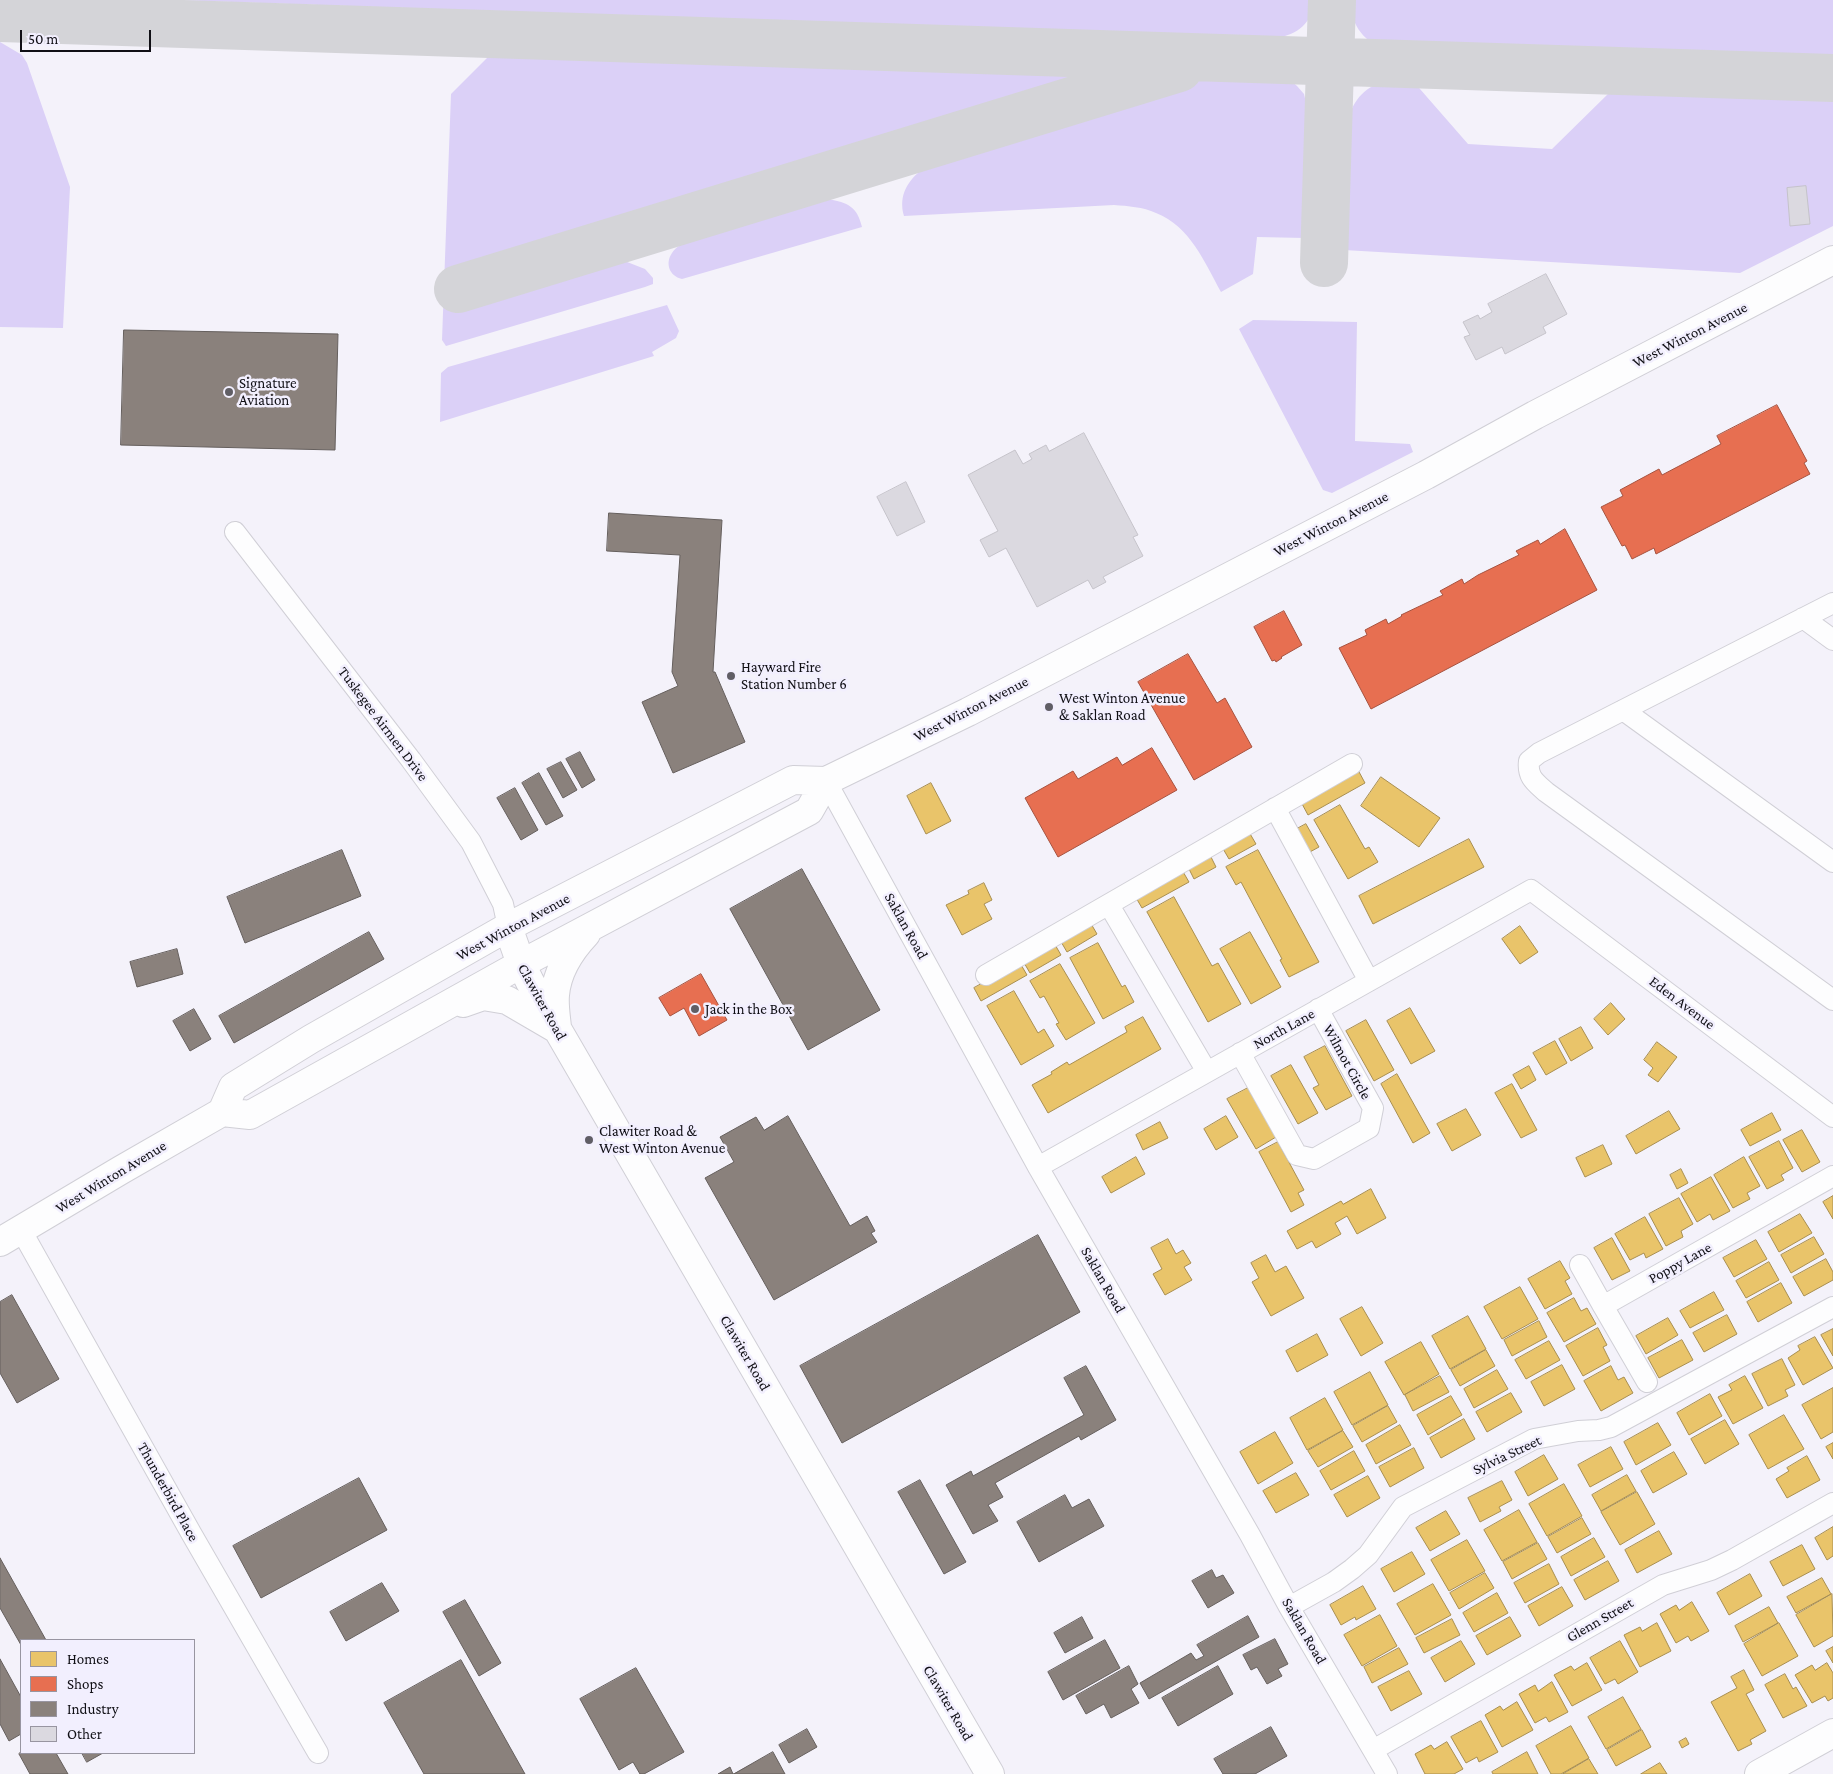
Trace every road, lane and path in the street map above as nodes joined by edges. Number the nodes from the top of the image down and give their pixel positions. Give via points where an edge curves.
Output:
1 (1833, 260) edge
2 (235, 532) dead end
3 (1833, 603) edge
4 (1803, 618) junction
5 (1833, 640) edge
6 (1623, 710) junction
7 (1352, 764) dead end
8 (826, 781) junction
9 (1275, 808) junction
10 (1833, 862) edge
11 (1531, 890) joint
12 (1109, 905) junction
13 (594, 925) junction
14 (508, 927) junction
15 (520, 964) junction
16 (986, 975) dead end
17 (1369, 980) junction
18 (1833, 1000) edge
19 (1318, 1009) junction
20 (436, 1012) junction
21 (557, 1029) junction
22 (1240, 1053) junction
23 (1207, 1072) junction
24 (222, 1112) junction
25 (1833, 1117) edge
26 (1038, 1167) junction
27 (1833, 1176) edge
28 (11, 1236) edge
29 (1580, 1265) dead end
30 (1603, 1306) junction
31 (1833, 1307) edge
32 (1646, 1382) dead end
33 (1833, 1503) edge
34 (1289, 1607) junction
35 (1833, 1733) edge
36 (1373, 1750) junction
37 (318, 1754) dead end
38 (990, 1774) edge
39 (1387, 1774) edge
40 (1759, 1774) edge

1 - 8 main road, West Winton Avenue via 1174,606
2 - 14 street, Tuskegee Airmen Drive via 471,842 503,904
3 - 4 street
4 - 5 street
4 - 6 street
6 - 10 street
6 - 18 street via 1539,753 1529,761 1531,779
7 - 9 street
8 - 13 main road via 809,811
8 - 14 main road, West Winton Avenue via 793,780
8 - 26 street, Saklan Road
9 - 12 street
9 - 17 street
11 - 17 street, North Lane
11 - 25 street, Eden Avenue
12 - 16 street
12 - 23 street
13 - 15 main road
13 - 21 main road via 572,948 562,968 555,995
14 - 15 main road, Clawiter Road
14 - 24 main road, West Winton Avenue via 311,1039 234,1087
15 - 20 main road
15 - 21 main road, Clawiter Road
17 - 19 street, North Lane
19 - 22 street, North Lane
19 - 22 street, Wilmot Circle via 1373,1108 1369,1128 1314,1158 1297,1155
20 - 21 main road via 483,996 491,997 507,1000
20 - 24 main road via 250,1115
21 - 38 main road, Clawiter Road
22 - 23 street, North Lane
23 - 26 street, North Lane
24 - 28 main road, West Winton Avenue
26 - 34 street, Saklan Road
27 - 30 street, Poppy Lane
28 - 37 street, Thunderbird Place via 191,1533
29 - 30 street
30 - 32 street
31 - 34 street, Sylvia Street via 1611,1427 1534,1439 1404,1506 1368,1555 1334,1582
33 - 36 street, Glenn Street via 1732,1560 1663,1585
34 - 36 street, Saklan Road
35 - 40 main road
36 - 39 street, Saklan Road

